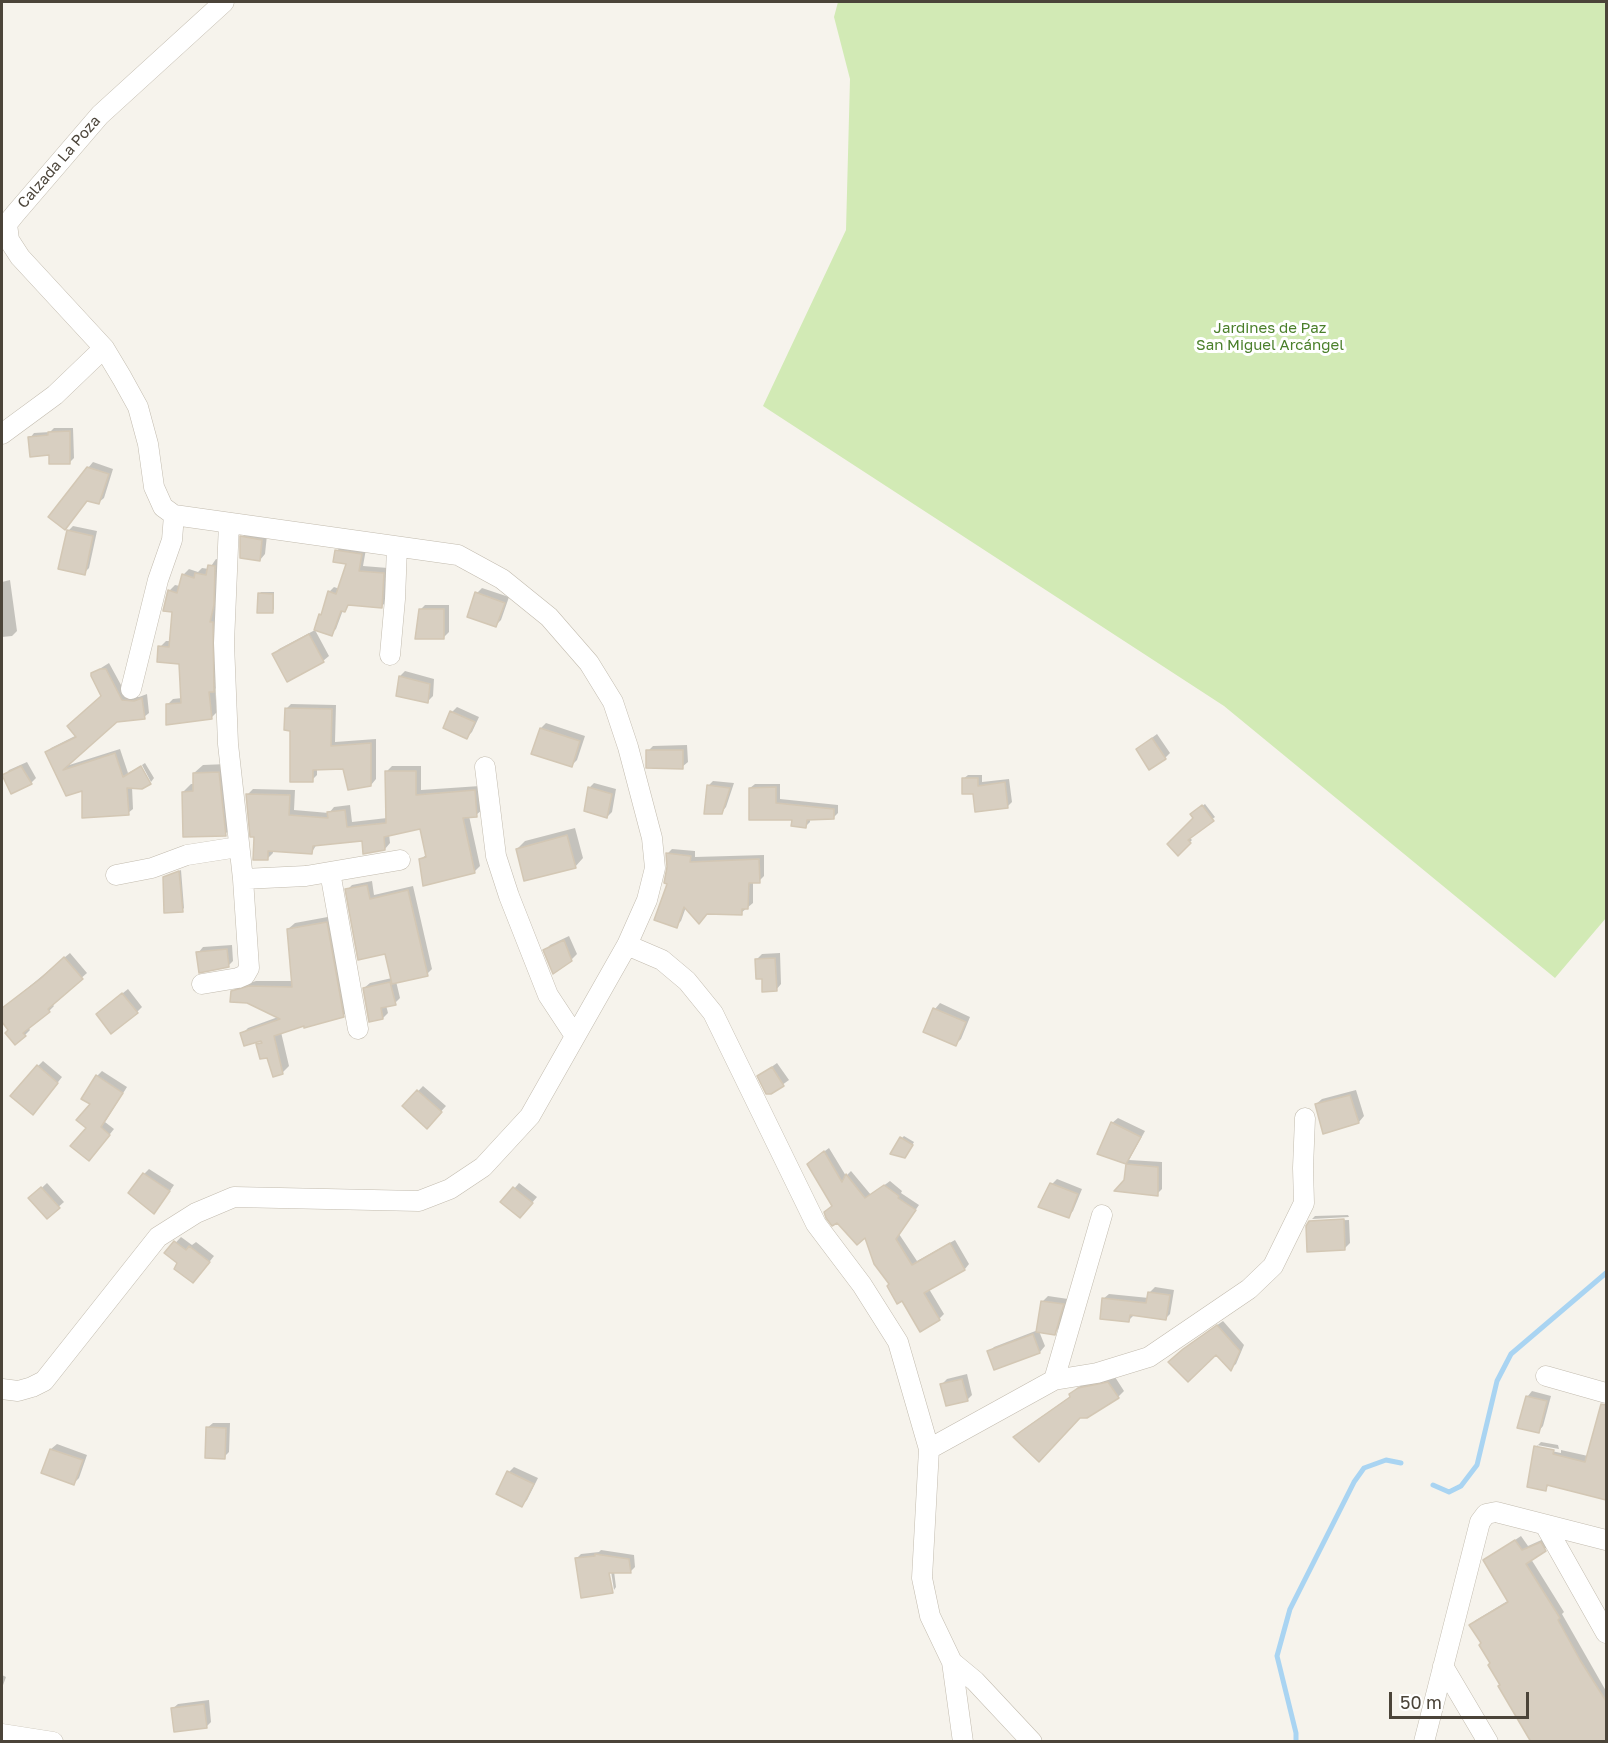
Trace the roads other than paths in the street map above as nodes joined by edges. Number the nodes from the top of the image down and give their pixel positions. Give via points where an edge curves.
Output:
1 (224, 2) edge
2 (104, 348) junction
3 (2, 434) edge
4 (174, 515) junction
5 (229, 523) junction
6 (397, 547) junction
7 (390, 655) dead end
8 (131, 689) dead end
9 (485, 767) dead end
10 (238, 846) junction
11 (400, 860) dead end
12 (330, 872) junction
13 (116, 875) dead end
14 (243, 879) junction
15 (627, 945) junction
16 (202, 984) dead end
17 (358, 1029) dead end
18 (575, 1036) junction
19 (1305, 1118) dead end
20 (1102, 1215) dead end
21 (1546, 1376) dead end
22 (1054, 1380) junction
23 (2, 1389) edge
24 (1606, 1393) edge
25 (929, 1449) junction
26 (1545, 1525) junction
27 (1606, 1540) edge
28 (1606, 1633) edge
29 (952, 1662) junction
30 (1443, 1666) junction
31 (2, 1734) edge
32 (52, 1742) edge
33 (963, 1742) edge
34 (1032, 1742) edge
35 (1424, 1742) edge
36 (1488, 1742) edge

1 - 2 street, Calzada La Poza via 100,114 7,224 9,240 20,257
2 - 3 street via 55,395
2 - 4 street via 138,407 154,487 163,507
4 - 5 street
4 - 8 street via 172,540
5 - 6 street
5 - 10 street via 224,643
6 - 7 street
6 - 15 street via 458,555 502,579 549,617 589,663 613,702 652,838 655,868 647,900
9 - 18 street via 496,856 509,896 548,995
10 - 13 street via 187,855 152,868
10 - 14 street
11 - 12 street
12 - 14 street
12 - 17 street
14 - 16 street via 249,968 238,978
15 - 18 street
15 - 25 street via 662,960 687,981 713,1013 816,1224 898,1342
18 - 23 street via 530,1116 483,1167 450,1189 419,1201 234,1197 196,1213 158,1237 44,1381 18,1391
19 - 22 street via 1304,1203 1273,1266 1249,1289 1149,1357 1098,1373
20 - 22 street
21 - 24 street
22 - 25 street
25 - 29 street via 922,1578 930,1616
26 - 27 street
26 - 28 street
26 - 30 street via 1496,1512 1486,1514 1480,1522
29 - 33 street
29 - 34 street
30 - 35 street
30 - 36 street
31 - 32 street

